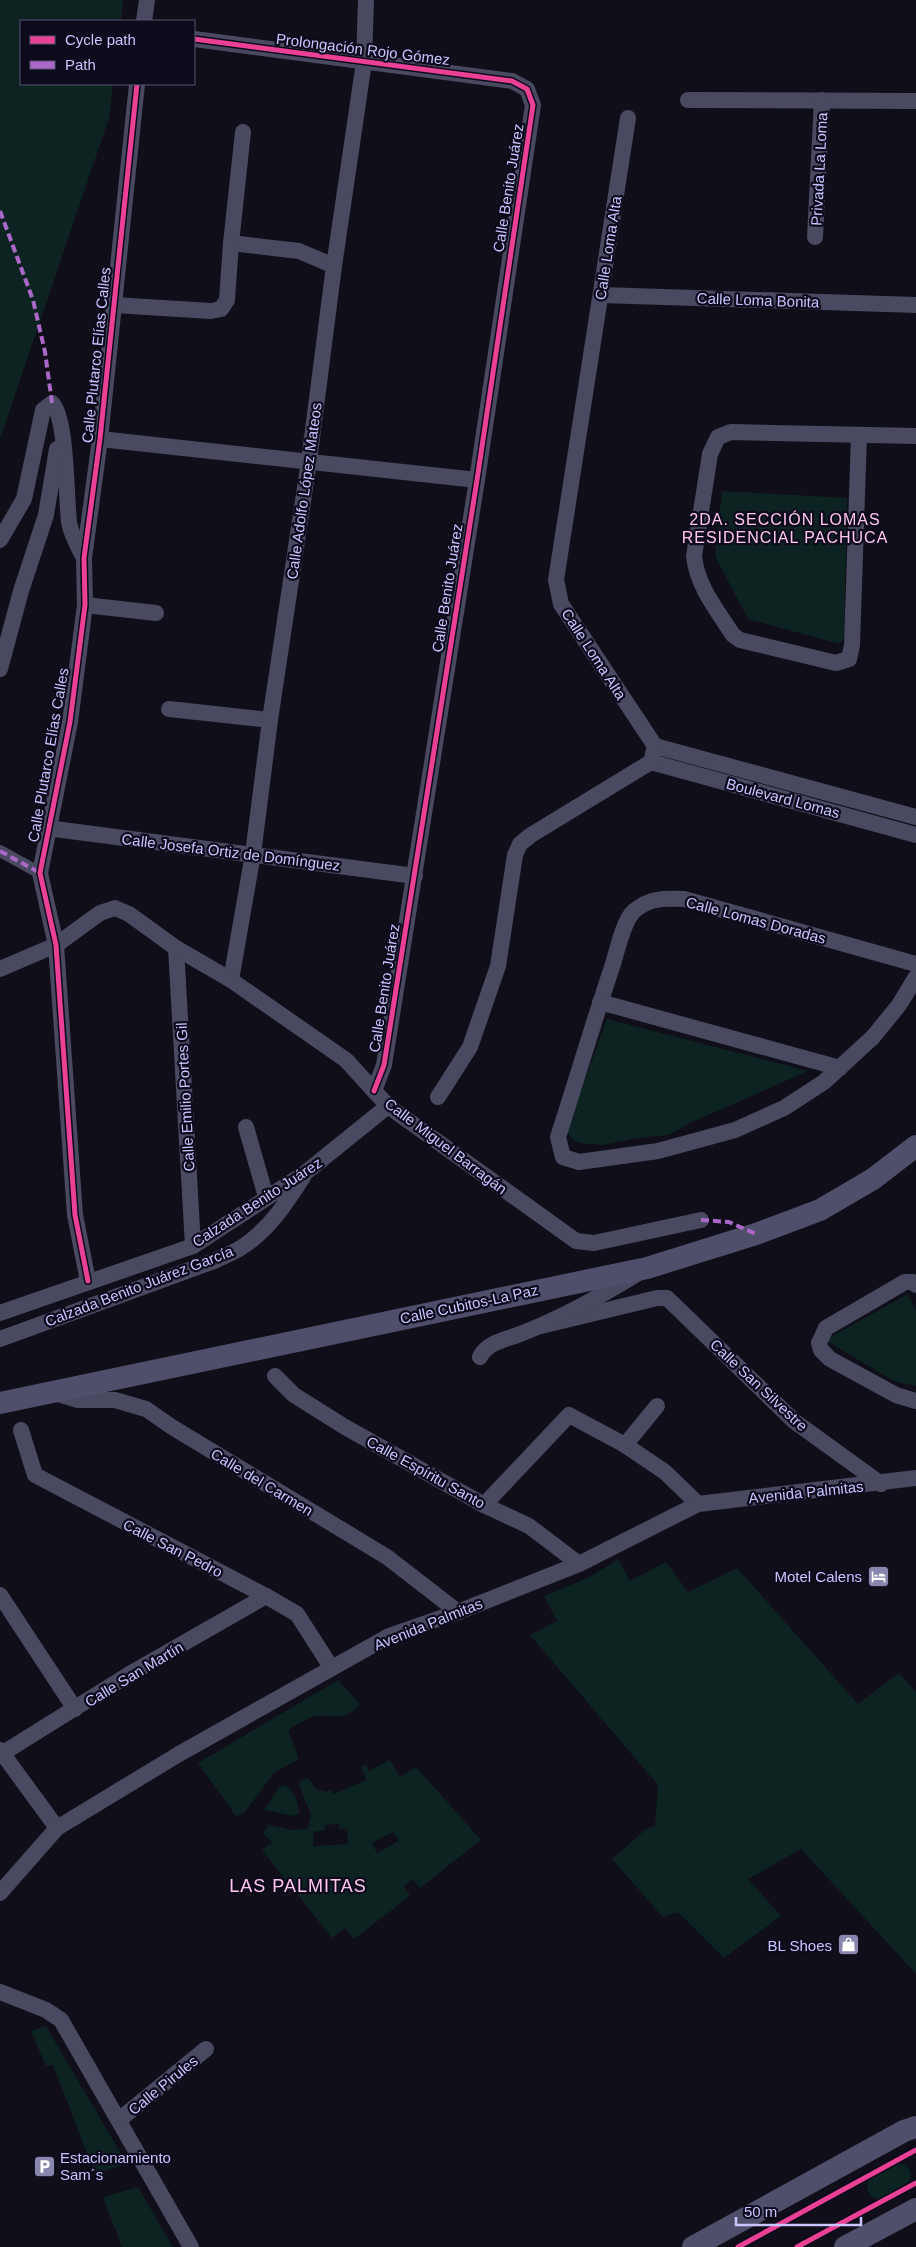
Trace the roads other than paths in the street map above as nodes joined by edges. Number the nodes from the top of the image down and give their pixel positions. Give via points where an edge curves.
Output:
1 (147, 0) edge
2 (366, 0) edge
3 (144, 20) edge
4 (195, 39) edge
5 (364, 62) junction
6 (137, 85) edge
7 (527, 88) joint
8 (688, 100) dead end
9 (822, 100) junction
10 (916, 100) edge
11 (628, 118) dead end
12 (243, 132) dead end
13 (815, 237) dead end
14 (231, 243) junction
15 (334, 266) junction
16 (601, 295) junction
17 (114, 305) junction
18 (916, 305) edge
19 (61, 425) junction
20 (859, 434) junction
21 (916, 436) edge
22 (100, 439) junction
23 (310, 461) junction
24 (477, 480) junction
25 (0, 540) edge
26 (84, 558) junction
27 (85, 605) junction
28 (156, 613) dead end
29 (0, 669) edge
30 (169, 709) dead end
31 (270, 720) junction
32 (655, 746) junction
33 (651, 762) junction
34 (916, 817) edge
35 (47, 828) junction
36 (916, 834) edge
37 (0, 851) edge
38 (253, 854) junction
39 (40, 873) junction
40 (415, 876) junction
41 (56, 945) junction
42 (176, 948) junction
43 (916, 964) edge
44 (0, 969) edge
45 (916, 977) edge
46 (231, 980) junction
47 (600, 1002) junction
48 (840, 1068) junction
49 (374, 1090) junction
50 (438, 1097) dead end
51 (388, 1106) junction
52 (246, 1127) dead end
53 (916, 1146) edge
54 (305, 1173) junction
55 (266, 1197) junction
56 (701, 1220) dead end
57 (193, 1246) junction
58 (647, 1268) junction
59 (88, 1281) junction
60 (916, 1285) edge
61 (0, 1313) edge
62 (541, 1326) junction
63 (0, 1339) edge
64 (480, 1357) dead end
65 (276, 1376) dead end
66 (51, 1392) junction
67 (916, 1401) edge
68 (0, 1403) edge
69 (657, 1406) dead end
70 (21, 1430) dead end
71 (625, 1445) junction
72 (916, 1478) edge
73 (881, 1484) junction
74 (484, 1504) junction
75 (698, 1504) junction
76 (580, 1564) junction
77 (0, 1595) edge
78 (266, 1596) junction
79 (458, 1612) junction
80 (332, 1667) junction
81 (75, 1710) junction
82 (1, 1752) edge
83 (57, 1828) junction
84 (0, 1893) edge
85 (0, 1992) edge
86 (206, 2049) dead end
87 (119, 2120) junction
88 (916, 2127) edge
89 (916, 2209) edge
90 (191, 2247) edge
91 (693, 2247) edge
92 (845, 2247) edge

1 - 3 street
2 - 5 street, Calle Adolfo López Mateos
4 - 5 street, Prolongación Rojo Gómez
5 - 7 street, Prolongación Rojo Gómez via 512,80
5 - 15 street, Calle Adolfo López Mateos
6 - 17 street, Calle Plutarco Elías Calles
7 - 24 street, Calle Benito Juárez via 533,105
8 - 9 street
9 - 10 street
9 - 13 street, Privada La Loma
11 - 16 street, Calle Loma Alta
12 - 14 street
14 - 15 street via 299,251
14 - 17 street via 227,300 221,309
15 - 23 street, Calle Adolfo López Mateos
16 - 18 street, Calle Loma Bonita
16 - 32 street, Calle Loma Alta via 556,580 561,604
17 - 22 street, Calle Plutarco Elías Calles
19 - 25 street via 57,408 52,403 43,410 24,499
19 - 26 street via 69,524
19 - 29 street via 46,515
20 - 20 street via 731,432 718,438 710,454 694,556 702,586 733,636 836,663 849,659
20 - 21 street
22 - 23 street
22 - 26 street, Calle Plutarco Elías Calles
23 - 24 street
23 - 31 street, Calle Adolfo López Mateos
24 - 40 street, Calle Benito Juárez
26 - 27 street, Calle Plutarco Elías Calles
27 - 28 street
27 - 35 street, Calle Plutarco Elías Calles via 70,722
30 - 31 street
31 - 38 street, Calle Adolfo López Mateos
32 - 33 street
32 - 34 street, Boulevard Lomas
33 - 36 street, Boulevard Lomas
33 - 50 street via 520,844 515,855 498,966 470,1047
35 - 38 street, Calle Josefa Ortiz de Domínguez
35 - 39 street, Calle Plutarco Elías Calles
37 - 39 street
38 - 40 street, Calle Josefa Ortiz de Domínguez
38 - 46 street, Calle Adolfo López Mateos
39 - 41 street, Calle Plutarco Elías Calles
40 - 49 street, Calle Benito Juárez via 384,1066
41 - 42 street, Calle Miguel Barragán via 100,913 115,908 129,914
41 - 44 street
41 - 59 street, Calle Plutarco Elías Calles via 75,1216
42 - 46 street, Calle Miguel Barragán
42 - 57 street, Calle Emilio Portes Gil
43 - 47 street, Calle Lomas Doradas via 684,899 665,898 646,902 632,912
45 - 48 street via 873,1037
46 - 49 street, Calle Miguel Barragán via 346,1060
47 - 48 street
47 - 48 street, Calle Lomas Doradas via 558,1138 563,1157 579,1162 658,1151 735,1130 784,1108
49 - 51 street, Calle Miguel Barragán
51 - 54 street, Calzada Benito Juárez
51 - 56 street, Calle Miguel Barragán via 576,1242 594,1243
52 - 55 street
53 - 58 main road, Calle Cubitos-La Paz via 872,1179 820,1210
54 - 55 street, Calzada Benito Juárez
54 - 63 street, Calzada Benito Juárez García via 266,1228 245,1246 214,1261
55 - 57 street, Calzada Benito Juárez
57 - 59 street, Calzada Benito Juárez
58 - 62 street via 595,1300
58 - 66 main road, Calle Cubitos-La Paz
59 - 61 street, Calzada Benito Juárez
60 - 67 street via 905,1282 826,1328 819,1343 830,1359 896,1395
62 - 64 street via 496,1343 483,1351
62 - 73 street, Calle San Silvestre via 667,1298 794,1421
65 - 74 street, Calle Espíritu Santo via 294,1395 345,1427
66 - 68 main road, Calle Cubitos-La Paz
66 - 79 street, Calle del Carmen via 78,1400 115,1400 146,1409 387,1557
69 - 71 street
70 - 78 street, Calle San Pedro via 35,1475
71 - 74 street via 569,1415
71 - 75 street via 665,1472
72 - 73 street, Avenida Palmitas
73 - 75 street, Avenida Palmitas
74 - 76 street, Calle Espíritu Santo via 529,1526
75 - 76 street, Avenida Palmitas
76 - 79 street, Avenida Palmitas
77 - 81 street
78 - 80 street, Calle San Pedro via 297,1614
78 - 81 street, Calle San Martín via 128,1675
79 - 80 street, Avenida Palmitas via 389,1636
80 - 83 street, Avenida Palmitas
81 - 82 street, Calle San Martín
82 - 83 street
83 - 84 street, Avenida Palmitas
85 - 87 street via 46,2010 61,2020
86 - 87 street, Calle Pirules
87 - 90 street
88 - 91 main road
89 - 92 main road

